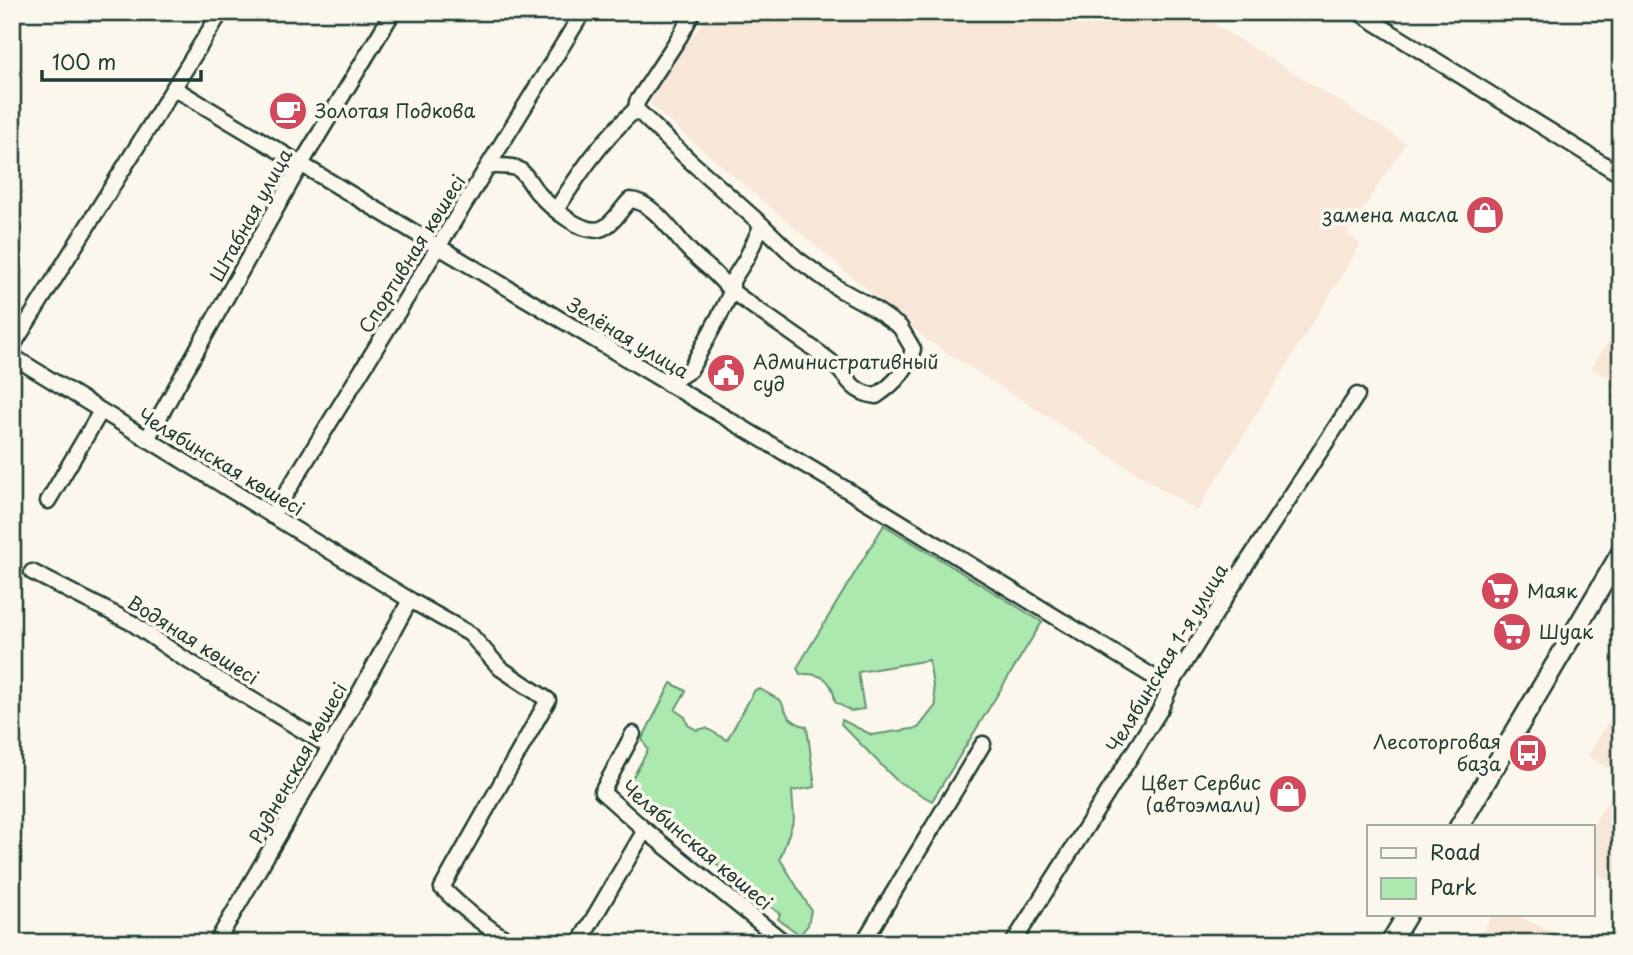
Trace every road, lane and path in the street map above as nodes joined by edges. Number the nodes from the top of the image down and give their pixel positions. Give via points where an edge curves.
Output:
1 (221, 12) edge
2 (393, 12) edge
3 (583, 12) edge
4 (691, 12) edge
5 (1357, 12) edge
6 (174, 88) junction
7 (636, 109) junction
8 (301, 164) junction
9 (489, 166) junction
10 (1621, 175) edge
11 (556, 210) junction
12 (762, 225) junction
13 (439, 247) junction
14 (732, 290) junction
15 (12, 347) edge
16 (12, 356) edge
17 (668, 384) junction
18 (1357, 395) dead end
19 (100, 411) junction
20 (147, 439) junction
21 (48, 501) dead end
22 (272, 516) junction
23 (1621, 553) edge
24 (32, 572) dead end
25 (410, 600) junction
26 (1170, 687) junction
27 (633, 734) dead end
28 (983, 744) dead end
29 (330, 747) junction
30 (1460, 825) edge
31 (645, 830) junction
32 (1406, 916) edge
33 (780, 941) edge
34 (216, 943) edge
35 (512, 943) edge
36 (579, 943) edge
37 (863, 943) edge
38 (1013, 943) edge
39 (1390, 943) edge

1 - 6 street
2 - 8 street, Штабная улица
3 - 9 street, Спортивная көшесі
4 - 7 street
5 - 10 street
6 - 8 street, Зелёная улица
6 - 15 street
7 - 11 street via 583,166
7 - 12 street
8 - 13 street, Зелёная улица
8 - 20 street, Штабная улица
9 - 11 street via 517,168
9 - 13 street, Спортивная көшесі
11 - 14 street via 573,223 602,229 629,200 637,200
12 - 14 street via 732,281
12 - 14 street via 797,259 900,327 913,349 909,363 876,396 862,394 832,363
13 - 17 street, Зелёная улица
13 - 22 street, Спортивная көшесі
14 - 17 street via 690,370
16 - 19 street, Челябинская көшесі
17 - 26 street, Зелёная улица
18 - 26 street, Челябинская 1-я улица
19 - 20 street, Челябинская көшесі
19 - 21 street
20 - 22 street, Челябинская көшесі
22 - 25 street, Челябинская көшесі
23 - 30 main road
24 - 29 street, Водяная көшесі via 132,623
25 - 29 street, Рудненская көшесі
25 - 35 street, Челябинская көшесі via 470,634 500,668 548,700 442,888 478,921
26 - 38 street, Челябинская 1-я улица
27 - 31 street, Челябинская көшесі via 602,792
28 - 37 street
29 - 34 street, Рудненская көшесі
31 - 33 street, Челябинская көшесі
31 - 36 street
32 - 39 main road

